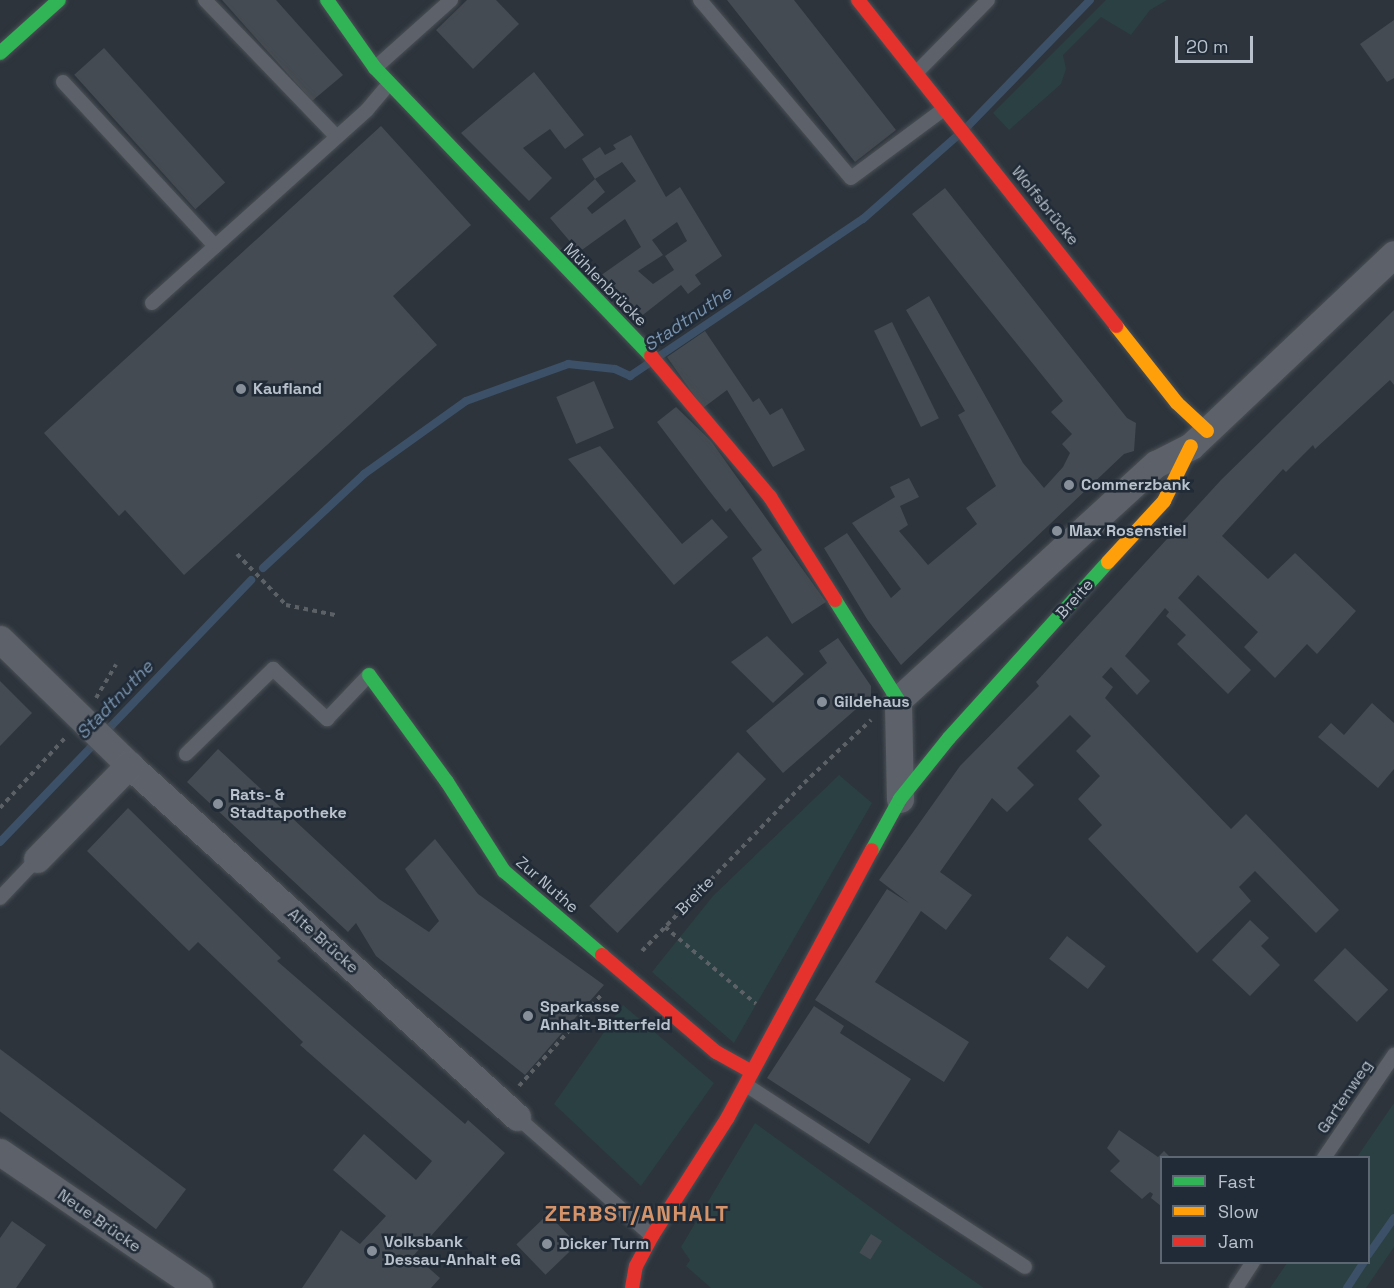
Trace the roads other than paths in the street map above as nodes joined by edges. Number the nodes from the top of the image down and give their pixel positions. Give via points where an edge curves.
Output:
1 (59, 0) edge
2 (205, 0) edge
3 (327, 0) edge
4 (451, 0) edge
5 (700, 0) edge
6 (858, 0) edge
7 (988, 0) edge
8 (0, 53) edge
9 (375, 68) junction
10 (917, 72) junction
11 (63, 82) dead end
12 (389, 84) junction
13 (946, 108) junction
14 (337, 137) junction
15 (215, 246) junction
16 (1394, 254) edge
17 (152, 303) dead end
18 (1199, 439) junction
19 (0, 639) edge
20 (369, 675) joint
21 (898, 700) junction
22 (186, 754) dead end
23 (121, 757) junction
24 (900, 800) junction
25 (38, 859) joint
26 (0, 898) edge
27 (1394, 1055) edge
28 (753, 1072) junction
29 (746, 1085) junction
30 (509, 1111) joint
31 (0, 1152) edge
32 (1325, 1156) edge
33 (652, 1236) junction
34 (1252, 1264) edge
35 (1025, 1267) dead end
36 (199, 1288) edge
37 (632, 1288) edge
38 (1236, 1288) edge

1 - 8 street
2 - 14 lane
3 - 9 street, Mühlenbrücke
4 - 9 lane
5 - 13 lane via 851,178
6 - 10 street, Wolfsbrücke
7 - 10 lane
9 - 12 street, Mühlenbrücke
10 - 13 street, Wolfsbrücke
11 - 15 lane
12 - 14 lane
12 - 21 street, Mühlenbrücke via 587,293 640,343 770,497
13 - 18 street, Wolfsbrücke via 1177,403
14 - 15 lane
15 - 17 lane
16 - 18 street, Breite
18 - 21 street, Breite via 1156,464
18 - 24 street, Breite via 1164,501 949,738
19 - 23 street, Alte Brücke
20 - 22 lane via 327,719 273,669
20 - 28 street, Zur Nuthe via 447,782 504,871 716,1052
21 - 24 street, Breite
23 - 25 street
23 - 30 street, Alte Brücke
24 - 28 street, Breite
25 - 26 lane
27 - 32 lane, Gartenweg
28 - 29 street, Breite
29 - 33 street, Breite
29 - 35 lane
30 - 33 lane, Alte Brücke
31 - 36 street, Neue Brücke
33 - 37 street, Breite via 636,1266
34 - 38 lane

